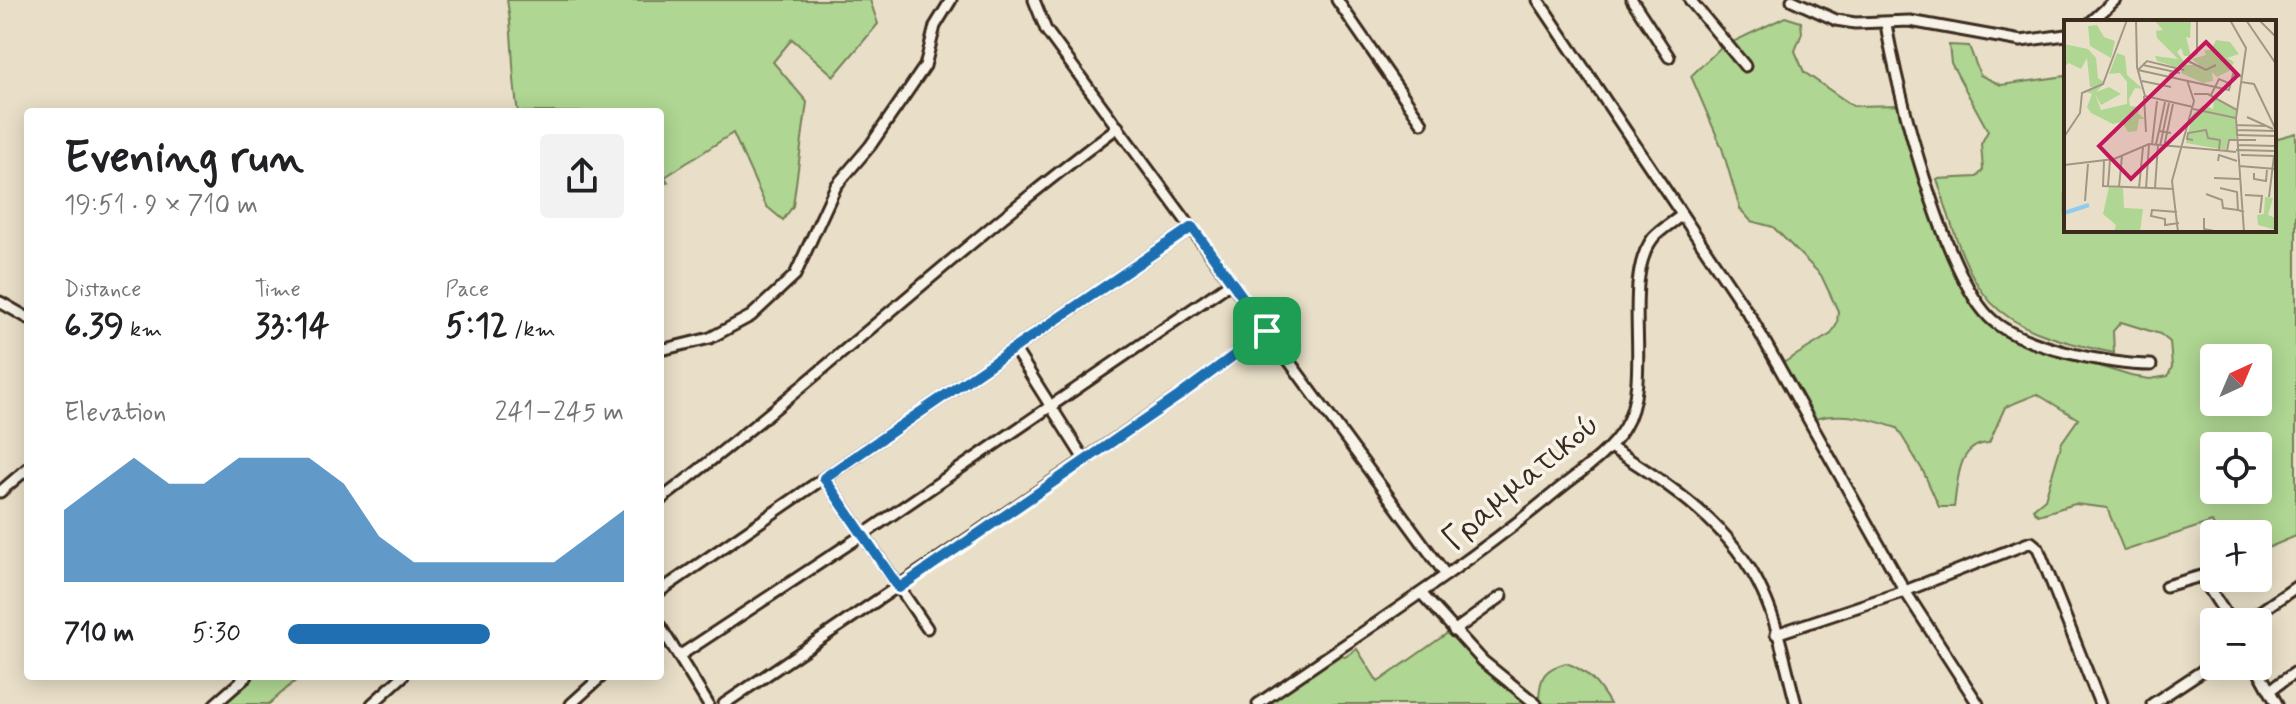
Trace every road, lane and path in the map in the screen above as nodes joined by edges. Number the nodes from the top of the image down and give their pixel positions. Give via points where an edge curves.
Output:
1 (951, 0) edge
2 (1034, 0) edge
3 (1337, 0) edge
4 (1538, 0) edge
5 (1632, 0) edge
6 (1690, 0) edge
7 (1792, 0) edge
8 (2115, 0) edge
9 (2093, 20) edge
10 (1886, 24) junction
11 (2064, 35) edge
12 (1669, 57) dead end
13 (1745, 66) dead end
14 (1422, 123) dead end
15 (1118, 127) junction
16 (1682, 215) junction
17 (1192, 227) junction
18 (1232, 282) junction
19 (0, 302) edge
20 (24, 316) edge
21 (1267, 331) junction
22 (1014, 348) junction
23 (665, 349) dead end
24 (2151, 365) dead end
25 (1049, 404) junction
26 (1610, 447) junction
27 (1084, 459) junction
28 (24, 471) edge
29 (824, 478) junction
30 (0, 492) edge
31 (664, 497) edge
32 (864, 534) junction
33 (1446, 575) junction
34 (2166, 586) dead end
35 (2296, 587) edge
36 (664, 588) edge
37 (899, 588) junction
38 (1905, 591) junction
39 (1421, 593) junction
40 (1502, 596) dead end
41 (2222, 608) edge
42 (2265, 608) edge
43 (927, 628) dead end
44 (1454, 631) junction
45 (664, 632) edge
46 (1776, 634) junction
47 (679, 656) junction
48 (2200, 672) edge
49 (2296, 672) edge
50 (242, 680) edge
51 (399, 680) edge
52 (598, 680) edge
53 (2264, 680) edge
54 (2270, 690) junction
55 (215, 704) edge
56 (372, 704) edge
57 (571, 704) edge
58 (708, 704) edge
59 (724, 704) edge
60 (1258, 704) edge
61 (1536, 704) edge
62 (1796, 704) edge
63 (1978, 704) edge
64 (2100, 704) edge
65 (2152, 704) edge
66 (2277, 704) edge

1 - 23 street via 935,26 919,77 836,186 795,275 751,316 710,338
2 - 15 street via 1046,30
3 - 14 street
4 - 16 street
5 - 12 street
6 - 13 street
7 - 10 street via 1836,20
8 - 9 street
10 - 11 street via 1910,21 2021,41
10 - 24 street via 1897,87 1947,240 1986,315 2016,334 2050,346 2121,365
15 - 17 street
15 - 31 street
16 - 26 street, Γραμματικού via 1654,237 1646,253 1634,401 1626,425
16 - 38 street via 1752,319
17 - 18 street
17 - 22 street
18 - 21 street
18 - 25 street
19 - 20 street
21 - 27 street
21 - 33 street
22 - 25 street
22 - 29 street
25 - 27 street
25 - 32 street
26 - 33 street, Γραμματικού
26 - 46 street via 1678,492 1725,537 1764,594
27 - 37 street
28 - 30 street
29 - 32 street
29 - 36 street
32 - 37 street
32 - 47 street
33 - 39 street, Γραμματικού
34 - 41 street via 2201,576
35 - 42 street
37 - 43 street
37 - 59 street
38 - 46 street
38 - 63 street
38 - 64 street via 2034,543
39 - 44 street
39 - 60 street, Γραμματικού
40 - 44 street
44 - 61 street
45 - 47 street
46 - 62 street
47 - 58 street
48 - 65 street
49 - 54 street
50 - 55 street
51 - 56 street
52 - 57 street
53 - 54 street
54 - 66 street

